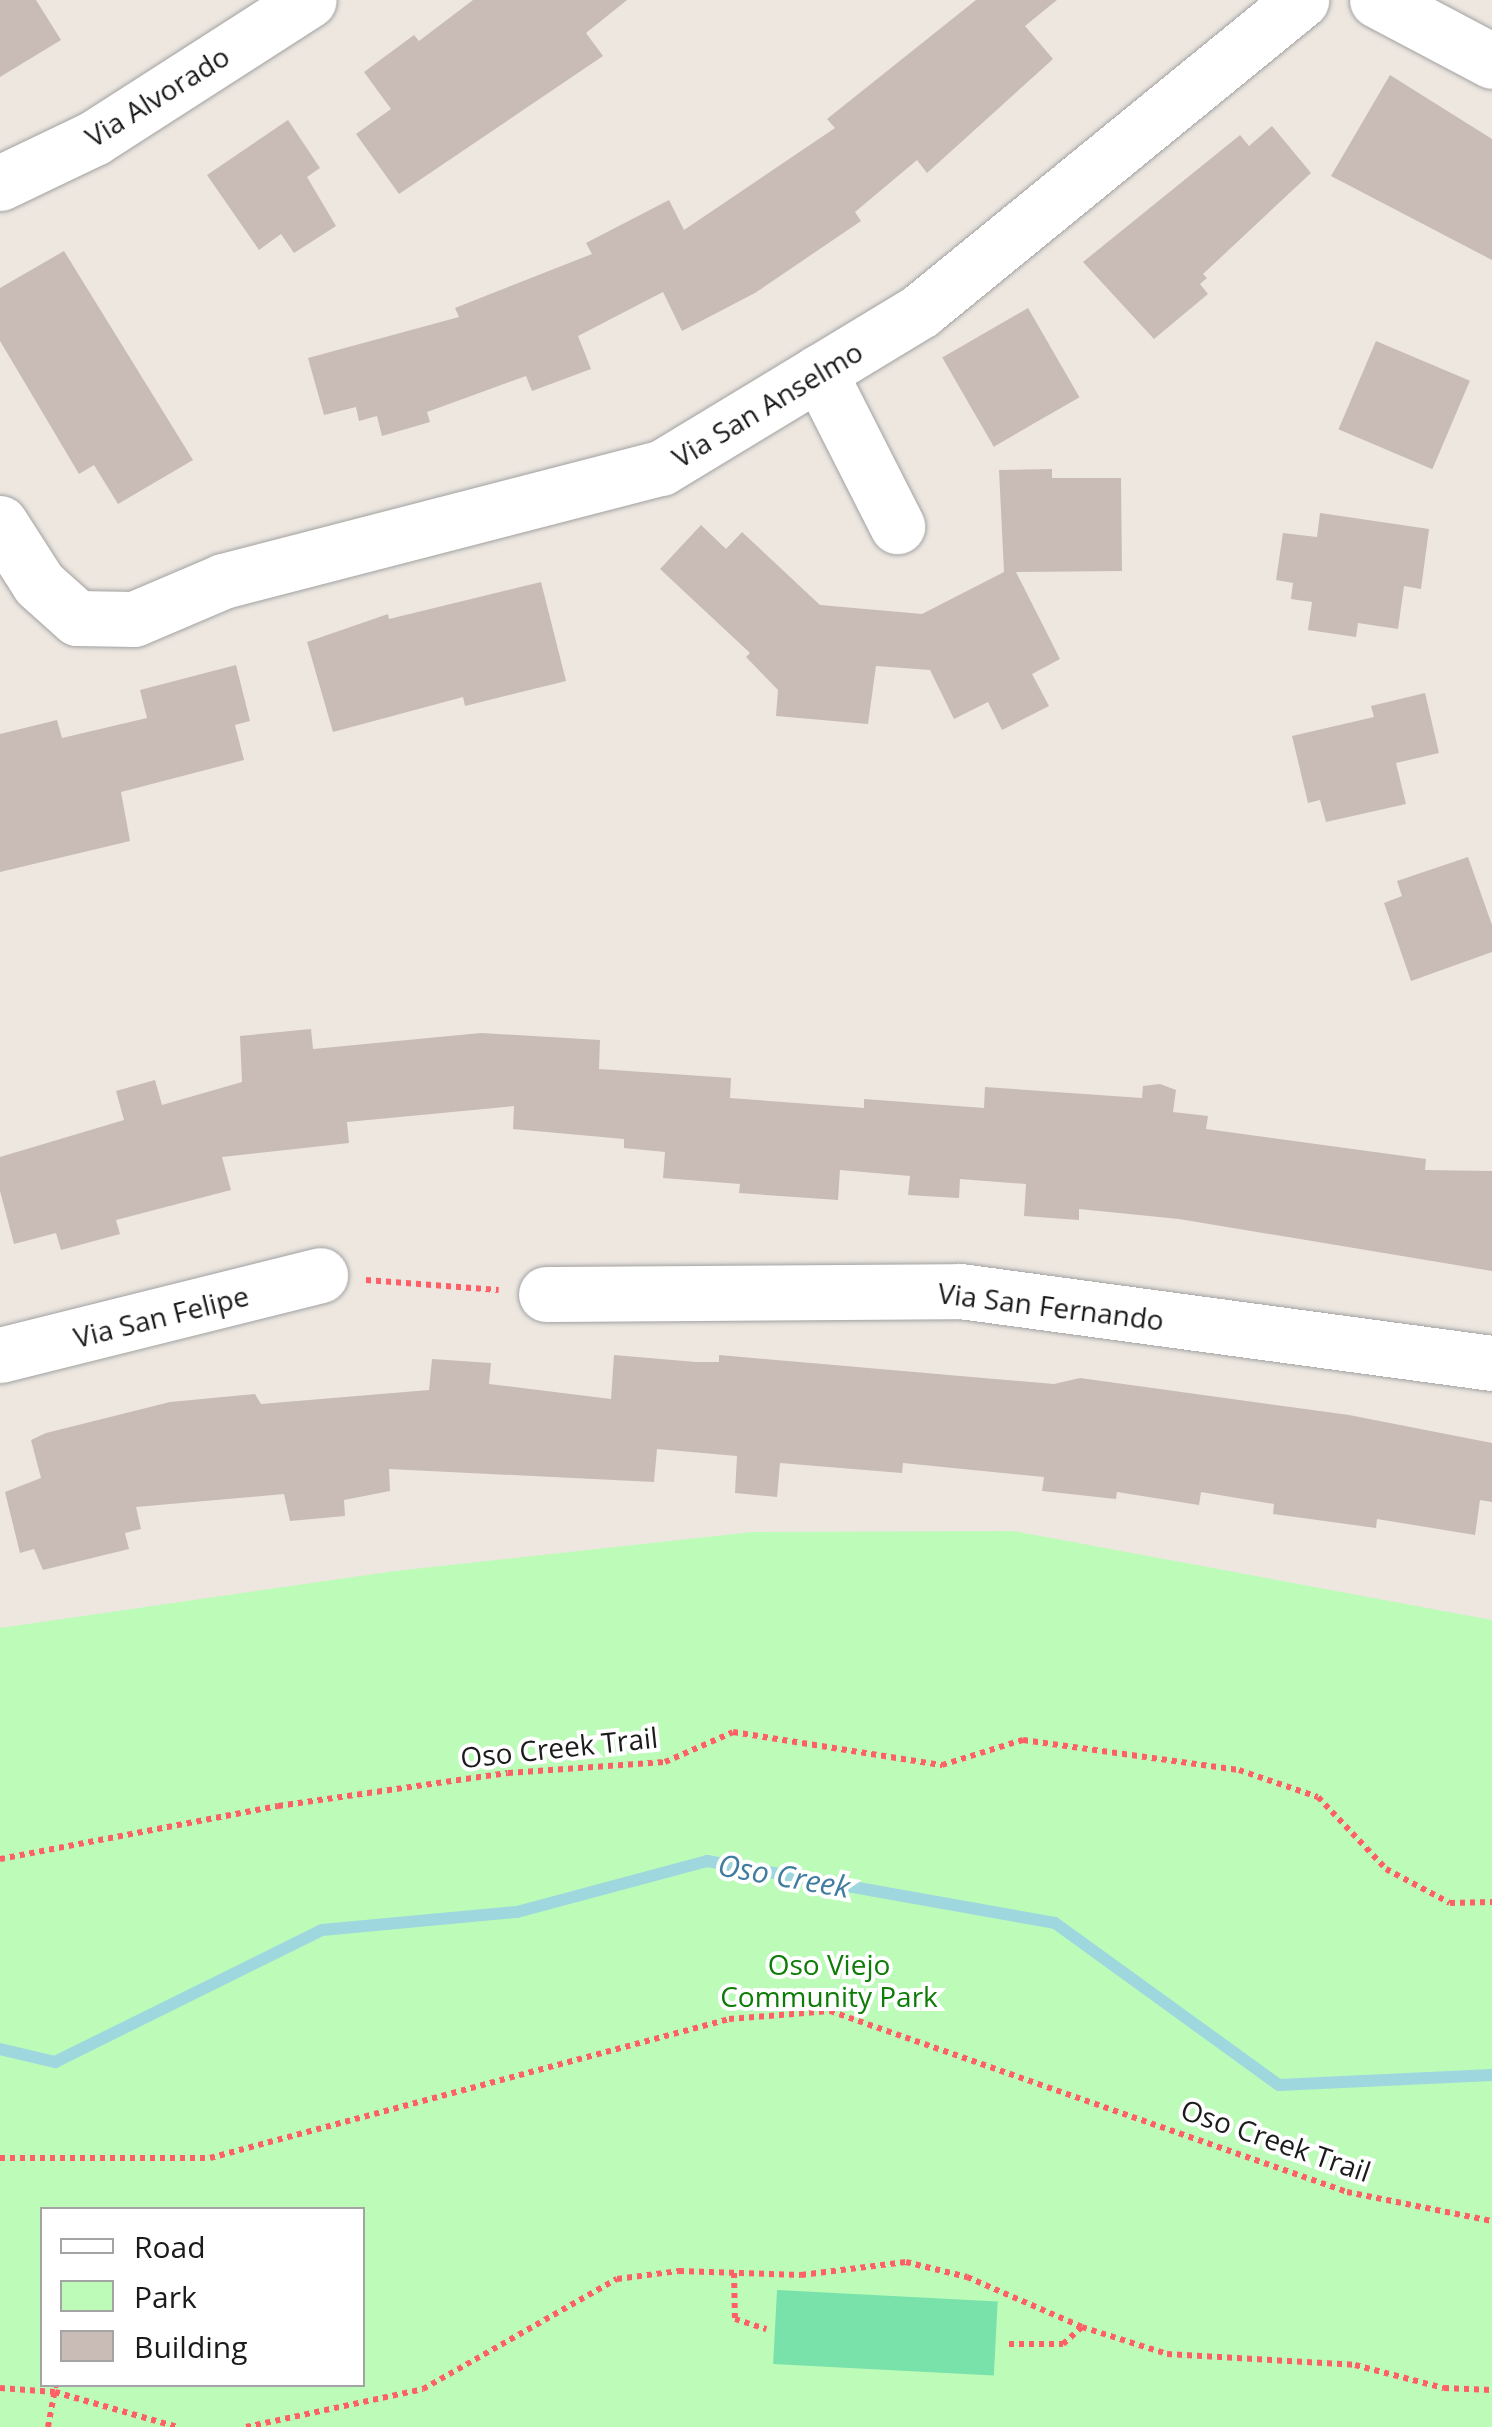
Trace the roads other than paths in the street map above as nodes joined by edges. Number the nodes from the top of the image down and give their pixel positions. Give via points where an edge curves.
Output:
1 (309, 0) edge
2 (1301, 0) edge
3 (1377, 0) edge
4 (1492, 61) edge
5 (0, 183) edge
6 (818, 372) junction
7 (0, 523) edge
8 (897, 526) dead end
9 (320, 1275) road end
10 (546, 1294) road end
11 (0, 1354) edge
12 (1492, 1363) edge

1 - 5 street, Via Alvorado via 94,138
2 - 6 street, Via San Anselmo via 920,311
3 - 4 street
6 - 7 street, Via San Anselmo via 661,468 223,581 134,619 77,618 39,584
6 - 8 street
9 - 11 street, Via San Felipe
10 - 12 street, Via San Fernando via 960,1292

